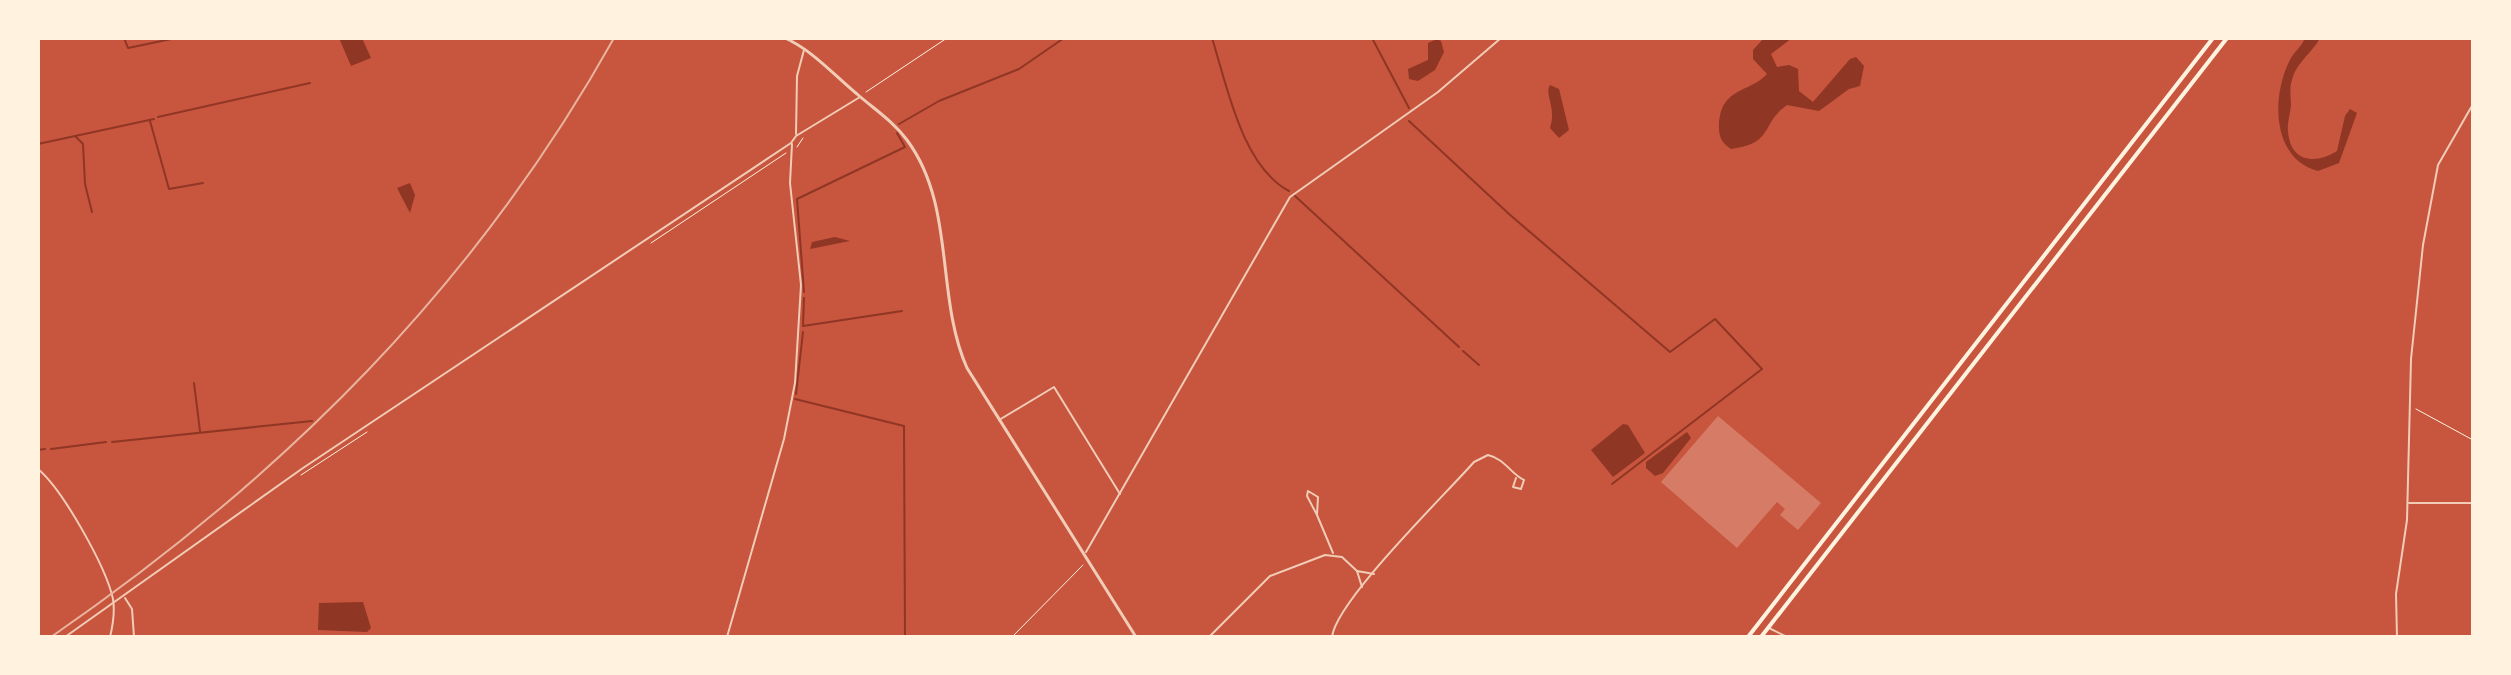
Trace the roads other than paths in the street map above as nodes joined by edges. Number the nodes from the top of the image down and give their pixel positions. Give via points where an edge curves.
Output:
1 (786, 38) edge
2 (1501, 38) edge
3 (2213, 38) edge
4 (2227, 38) edge
5 (804, 49) junction
6 (860, 97) junction
7 (2473, 104) edge
8 (2466, 114) junction
9 (2473, 118) edge
10 (796, 136) junction
11 (791, 143) junction
12 (999, 420) junction
13 (38, 469) edge
14 (1516, 478) dead end
15 (1121, 495) junction
16 (2408, 503) junction
17 (2473, 503) edge
18 (1317, 515) junction
19 (1084, 554) junction
20 (1333, 554) junction
21 (1357, 571) junction
22 (1374, 574) junction
23 (1362, 588) junction
24 (124, 597) junction
25 (1768, 628) junction
26 (65, 637) edge
27 (110, 637) edge
28 (134, 637) edge
29 (727, 637) edge
30 (1136, 637) edge
31 (1209, 637) edge
32 (1332, 637) edge
33 (1748, 637) edge
34 (1761, 637) edge
35 (1787, 637) edge
36 (2397, 637) edge

1 - 5 street
2 - 15 street via 1427,101 1290,197
3 - 33 highway
4 - 25 highway
5 - 6 street
5 - 10 street via 797,76
6 - 10 street
6 - 12 street via 898,129 917,155 942,234 954,335
7 - 8 street
8 - 9 street
8 - 16 street via 2433,178 2415,311
10 - 11 street
11 - 24 street via 303,468
11 - 29 street via 801,285 795,383
12 - 15 street via 1054,387
12 - 19 street
13 - 27 street via 62,493 108,585
14 - 22 street via 1496,457 1480,457
15 - 19 street
16 - 17 street
16 - 36 street via 2396,594
18 - 18 street via 1318,497 1308,491 1307,496
18 - 20 street
19 - 30 street
20 - 21 street
20 - 31 street via 1270,576
21 - 22 street
21 - 23 street
22 - 23 street
23 - 32 street via 1339,617
24 - 26 street
24 - 28 street via 132,609
25 - 34 highway
25 - 35 street

